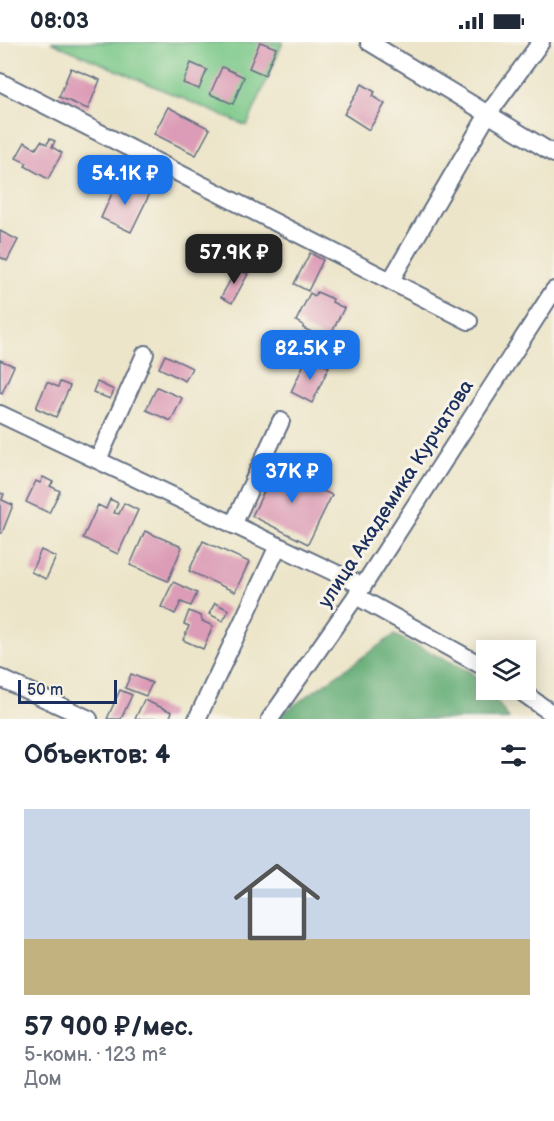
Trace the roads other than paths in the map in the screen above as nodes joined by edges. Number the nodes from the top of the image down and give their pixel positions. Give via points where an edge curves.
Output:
1 (369, 42) edge
2 (541, 42) edge
3 (0, 82) edge
4 (488, 114) junction
5 (554, 154) edge
6 (391, 280) junction
7 (554, 290) edge
8 (469, 321) dead end
9 (145, 354) dead end
10 (0, 414) edge
11 (281, 421) dead end
12 (98, 460) junction
13 (234, 525) junction
14 (278, 546) junction
15 (359, 591) junction
16 (476, 662) edge
17 (0, 678) edge
18 (533, 700) edge
19 (554, 715) edge
20 (89, 719) edge
21 (197, 719) edge
22 (270, 719) edge

1 - 4 street
2 - 4 street
3 - 6 street
4 - 5 street
4 - 6 street
6 - 8 street
7 - 15 street, улица Академика Курчатова
9 - 12 street
10 - 12 street
11 - 13 street
12 - 13 street
13 - 14 street
14 - 15 street
14 - 21 street
15 - 16 street
15 - 22 street, улица Академика Курчатова
17 - 20 street
18 - 19 street

